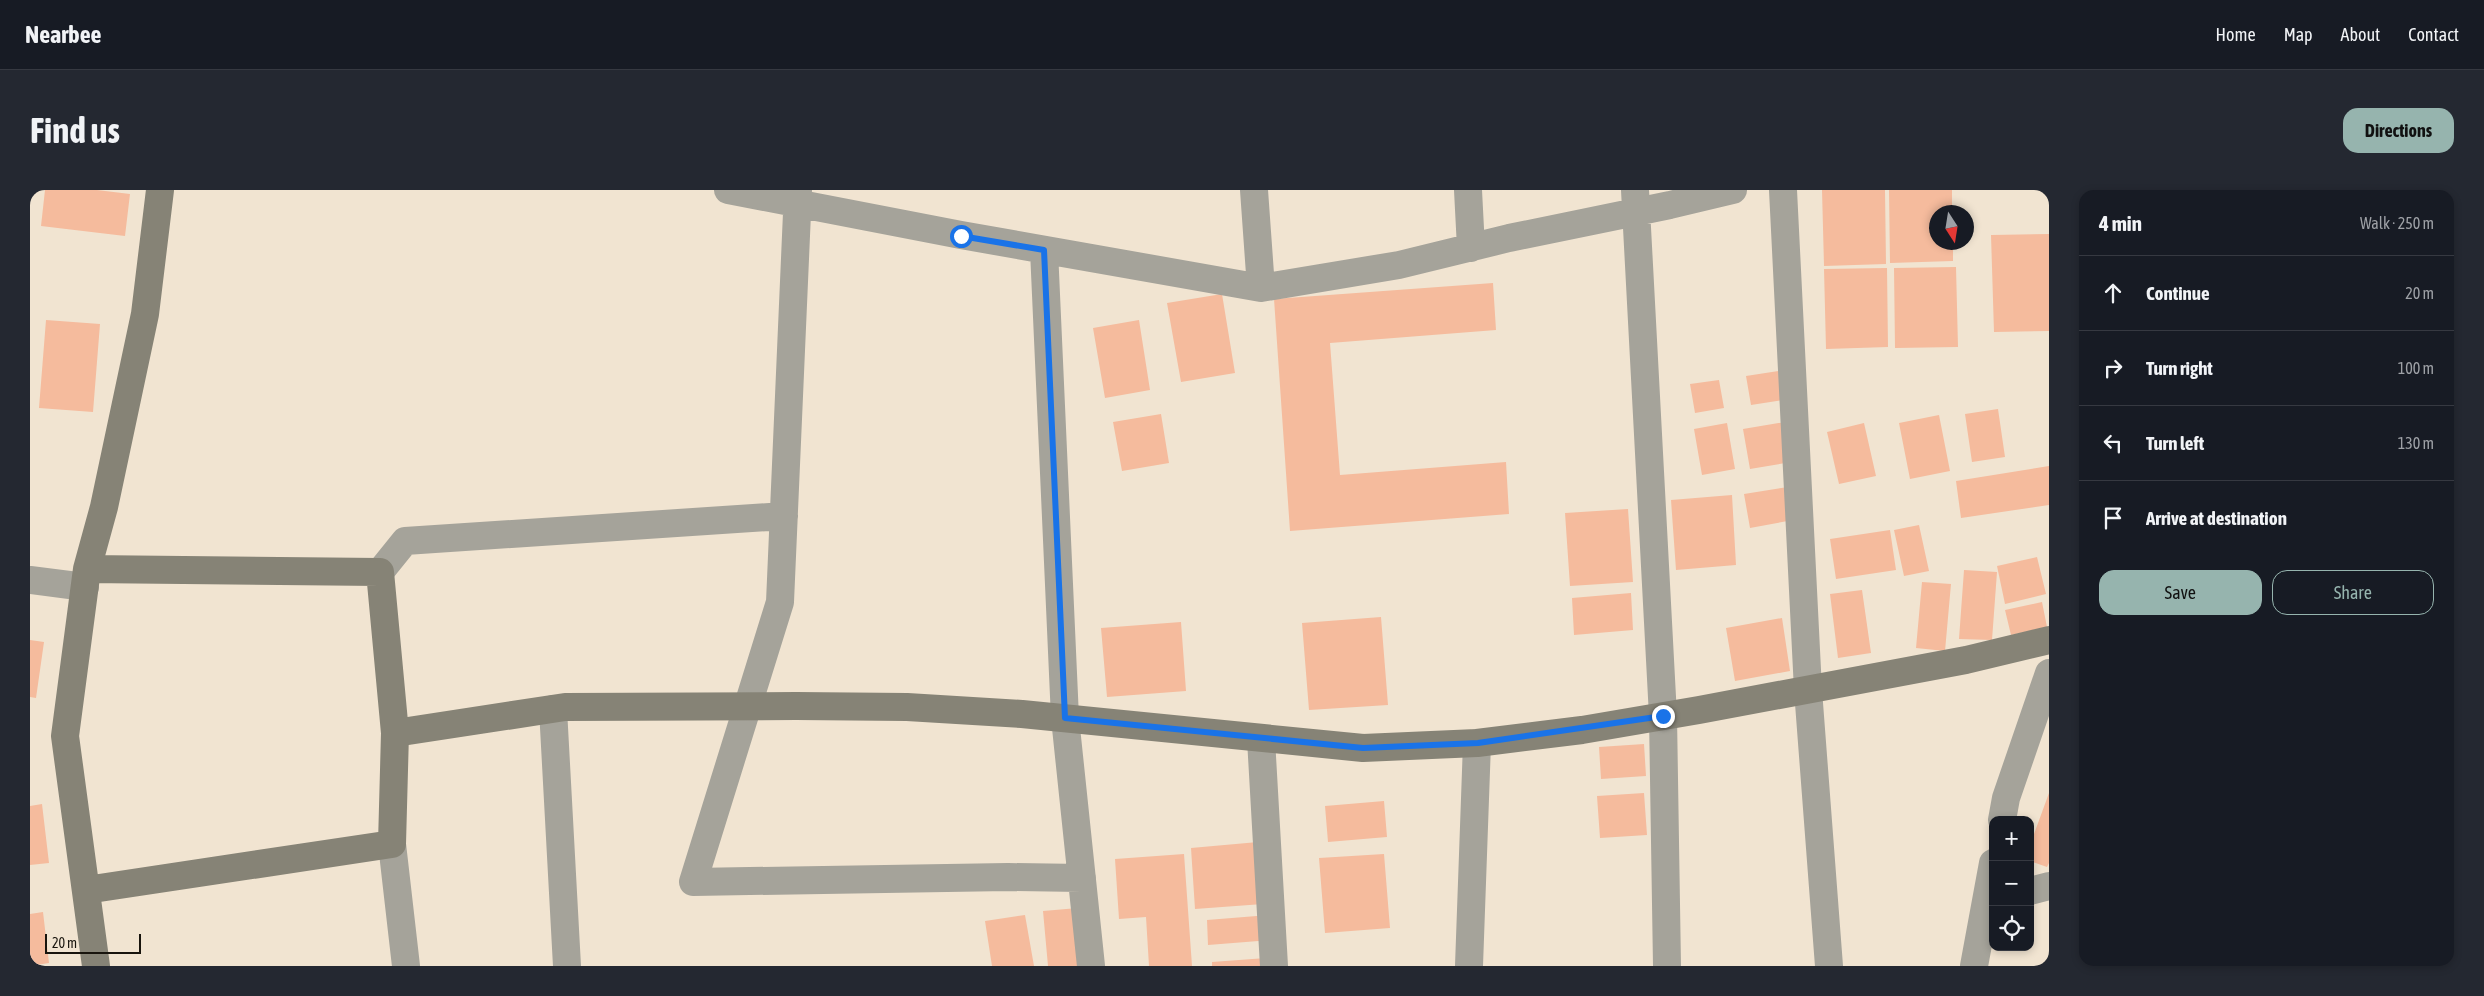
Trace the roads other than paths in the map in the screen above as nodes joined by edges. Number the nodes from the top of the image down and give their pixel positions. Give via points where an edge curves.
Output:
1 (160, 190) edge
2 (728, 190) edge
3 (1254, 190) edge
4 (1468, 190) edge
5 (1733, 190) edge
6 (1783, 190) edge
7 (798, 197) edge
8 (1635, 201) edge
9 (1471, 248) junction
10 (1044, 250) junction
11 (1260, 288) junction
12 (784, 516) junction
13 (380, 572) junction
14 (86, 578) junction
15 (30, 580) edge
16 (2049, 640) edge
17 (2049, 673) edge
18 (1808, 690) junction
19 (746, 706) junction
20 (553, 709) junction
21 (1663, 716) junction
22 (1065, 718) junction
23 (395, 733) junction
24 (1262, 739) junction
25 (1478, 743) junction
26 (2003, 816) edge
27 (392, 844) junction
28 (1082, 878) junction
29 (2049, 886) edge
30 (86, 890) junction
31 (2034, 890) edge
32 (1989, 902) edge
33 (96, 966) edge
34 (406, 966) edge
35 (567, 966) edge
36 (1091, 966) edge
37 (1274, 966) edge
38 (1469, 966) edge
39 (1666, 966) edge
40 (1829, 966) edge
41 (1974, 966) edge

1 - 14 street via 145,314
2 - 7 street
3 - 11 street
4 - 9 street
5 - 8 street
6 - 18 street
7 - 10 street
7 - 12 street
8 - 9 street
8 - 21 street
9 - 11 street via 1398,265
10 - 11 street
10 - 22 street
12 - 13 street via 405,541
12 - 19 street via 780,602
13 - 14 street
13 - 23 street
14 - 15 street
14 - 30 street via 65,736
16 - 18 street via 1966,660
17 - 26 street
18 - 21 street
18 - 40 street
19 - 20 street
19 - 22 street via 907,707
19 - 28 street via 692,882
20 - 23 street
20 - 35 street
21 - 25 street
21 - 39 street
22 - 24 street
22 - 28 street
23 - 27 street
24 - 25 street via 1363,748
24 - 37 street
25 - 38 street
27 - 30 street
27 - 34 street
28 - 36 street
29 - 31 street
30 - 33 street
32 - 41 street

